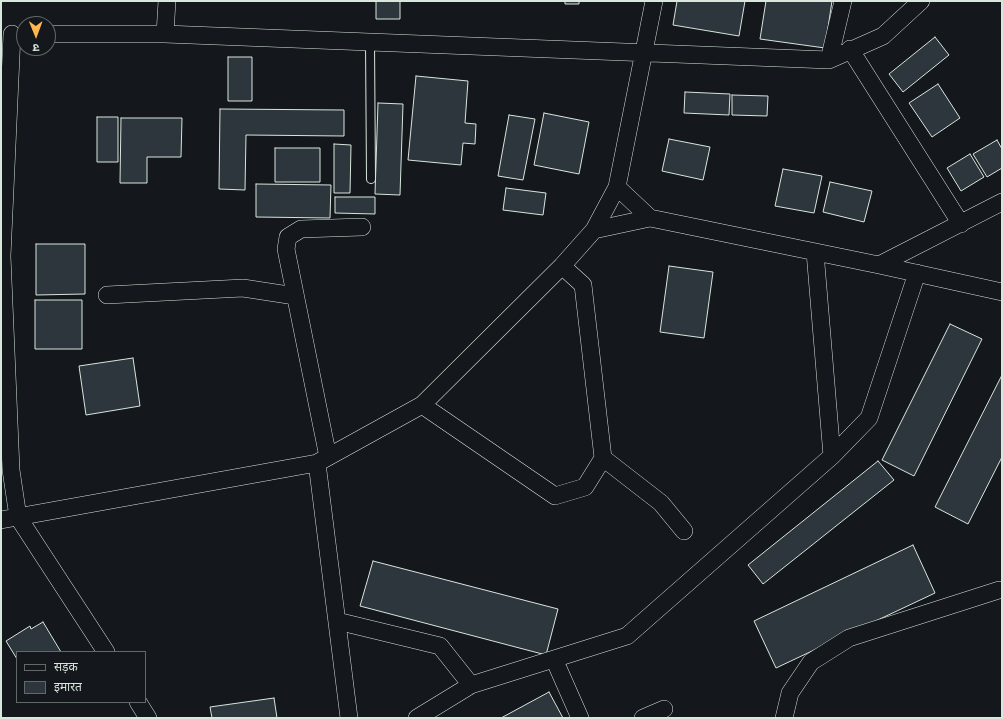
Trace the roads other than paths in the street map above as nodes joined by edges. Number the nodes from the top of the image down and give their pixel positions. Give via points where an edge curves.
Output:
1 (167, 1) edge
2 (654, 1) edge
3 (844, 1) edge
4 (921, 1) edge
5 (12, 34) edge
6 (56, 34) edge
7 (165, 34) junction
8 (370, 42) junction
9 (850, 50) junction
10 (643, 52) junction
11 (828, 60) junction
12 (371, 179) dead end
13 (617, 187) junction
14 (1002, 202) edge
15 (650, 218) junction
16 (961, 224) junction
17 (362, 228) dead end
18 (594, 230) junction
19 (816, 252) junction
20 (879, 265) junction
21 (562, 266) junction
22 (918, 273) junction
23 (1002, 292) edge
24 (107, 294) dead end
25 (295, 296) junction
26 (422, 405) junction
27 (832, 456) junction
28 (603, 458) junction
29 (323, 460) junction
30 (6, 471) edge
31 (18, 517) junction
32 (1, 520) edge
33 (684, 531) dead end
34 (999, 590) dead end
35 (337, 621) junction
36 (105, 651) edge
37 (554, 659) junction
38 (471, 685) junction
39 (139, 703) edge
40 (664, 709) dead end
41 (148, 718) edge
42 (349, 718) edge
43 (417, 718) edge
44 (580, 718) edge
45 (643, 718) edge
46 (784, 718) edge

1 - 7 street
2 - 10 street
3 - 11 street
4 - 9 street via 883,36
5 - 30 street via 2,256
6 - 7 street
7 - 8 street
8 - 10 street
8 - 12 lane
9 - 11 street
9 - 16 street
10 - 11 street
10 - 13 street
13 - 15 street
13 - 18 street
14 - 16 street
15 - 18 street
15 - 19 street
16 - 20 street
17 - 25 street via 301,228 288,237 286,249
18 - 21 street
19 - 20 street
19 - 27 street
20 - 22 street
21 - 26 street
21 - 28 street via 583,285
22 - 23 street
22 - 27 street via 869,418
24 - 25 street via 256,288
25 - 29 street
26 - 28 street via 555,496 585,488
26 - 29 street
27 - 37 street via 627,636
28 - 33 street via 661,503
29 - 31 street
29 - 35 street
30 - 31 street
31 - 32 street
31 - 36 street
34 - 46 street via 849,638 811,662 790,693
35 - 38 street via 440,646
35 - 42 street
37 - 38 street
37 - 44 street
38 - 43 street
39 - 41 street
40 - 45 street

